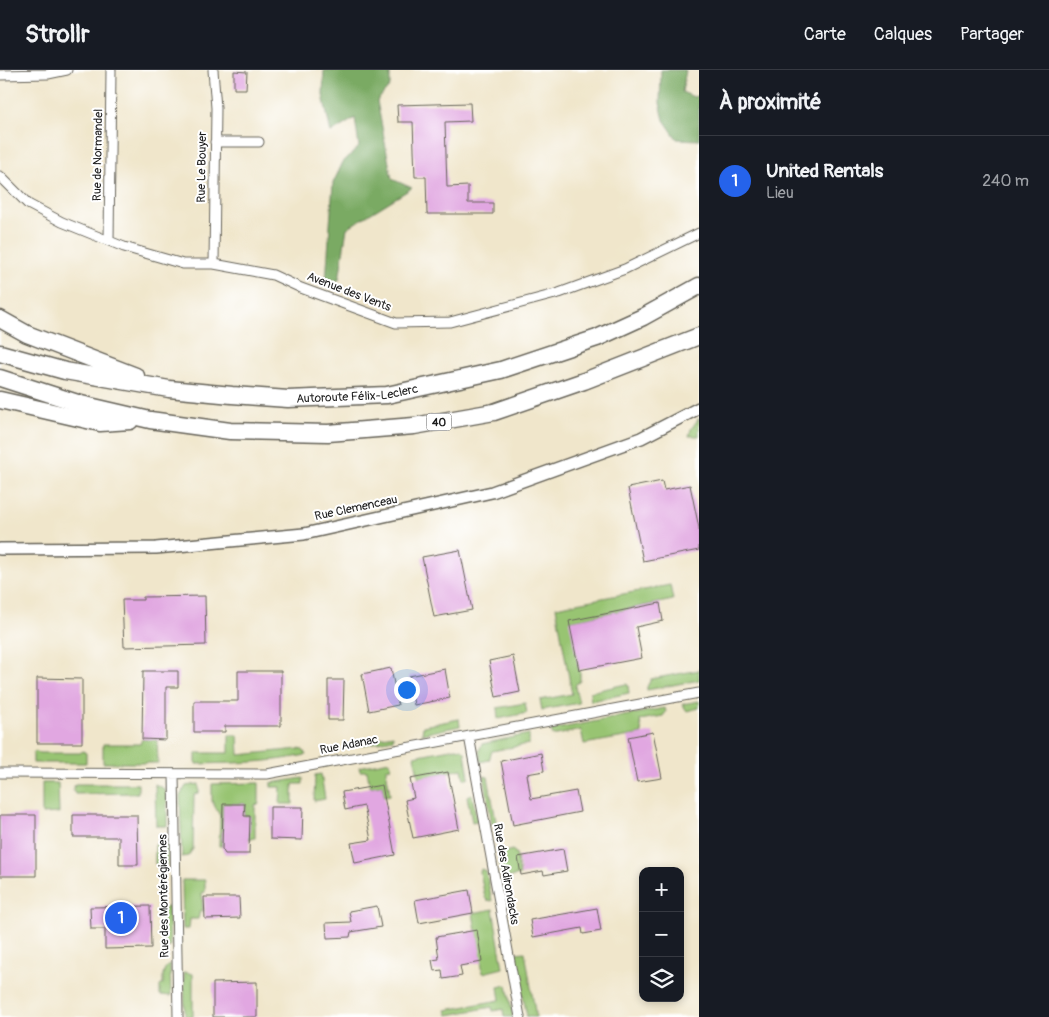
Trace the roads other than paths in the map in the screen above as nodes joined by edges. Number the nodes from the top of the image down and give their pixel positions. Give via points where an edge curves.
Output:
1 (67, 70) edge
2 (111, 70) edge
3 (213, 70) edge
4 (0, 75) edge
5 (215, 142) junction
6 (259, 142) dead end
7 (0, 176) edge
8 (699, 233) edge
9 (109, 241) junction
10 (214, 264) junction
11 (699, 286) edge
12 (0, 318) edge
13 (699, 336) edge
14 (0, 353) edge
15 (0, 378) edge
16 (169, 389) junction
17 (0, 400) edge
18 (699, 408) edge
19 (150, 420) junction
20 (0, 549) edge
21 (699, 693) edge
22 (469, 736) junction
23 (0, 773) edge
24 (174, 774) junction
25 (178, 1017) edge
26 (520, 1017) edge

1 - 4 street via 48,74
2 - 9 street, Rue de Normandel
3 - 5 street, Rue Le Bouyer
5 - 6 street
5 - 10 street, Rue Le Bouyer
7 - 9 street, Avenue des Vents via 28,204
8 - 10 street, Avenue des Vents via 624,269 559,293 450,322 396,323 273,275
9 - 10 street, Avenue des Vents via 183,264
11 - 16 highway, Autoroute Félix-Leclerc via 597,338 501,370 386,395 288,399
12 - 16 highway via 27,334
13 - 19 highway, 40 via 494,412 414,426 328,433 250,432
14 - 16 highway, Autoroute Félix-Leclerc via 65,371
15 - 19 highway, 40 via 81,404
17 - 19 highway via 100,423
18 - 20 street, Rue Clemenceau via 641,438 492,492 304,534 156,548
21 - 22 street, Rue Adanac
22 - 24 street, Rue Adanac via 267,774
22 - 26 street, Rue des Adirondacks
23 - 24 street, Rue Adanac
24 - 25 street, Rue des Montérégiennes

